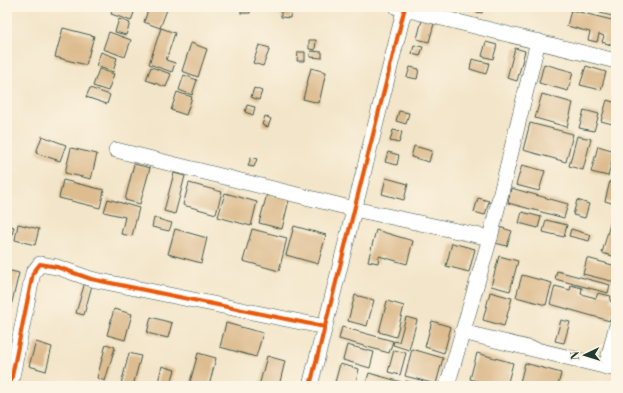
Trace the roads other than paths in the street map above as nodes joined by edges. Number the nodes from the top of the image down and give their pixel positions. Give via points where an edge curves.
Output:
1 (402, 8) edge
2 (538, 41) junction
3 (616, 61) edge
4 (116, 150) dead end
5 (354, 209) junction
6 (490, 238) junction
7 (325, 327) junction
8 (616, 328) edge
9 (462, 332) junction
10 (611, 368) edge
11 (10, 386) edge
12 (310, 386) edge
13 (447, 386) edge

1 - 2 street
1 - 5 street
2 - 3 street
2 - 6 street
4 - 5 street
5 - 6 street
5 - 7 street
6 - 9 street
7 - 11 street via 91,278 40,264 33,274
7 - 12 street
8 - 10 street
9 - 10 street
9 - 13 street

